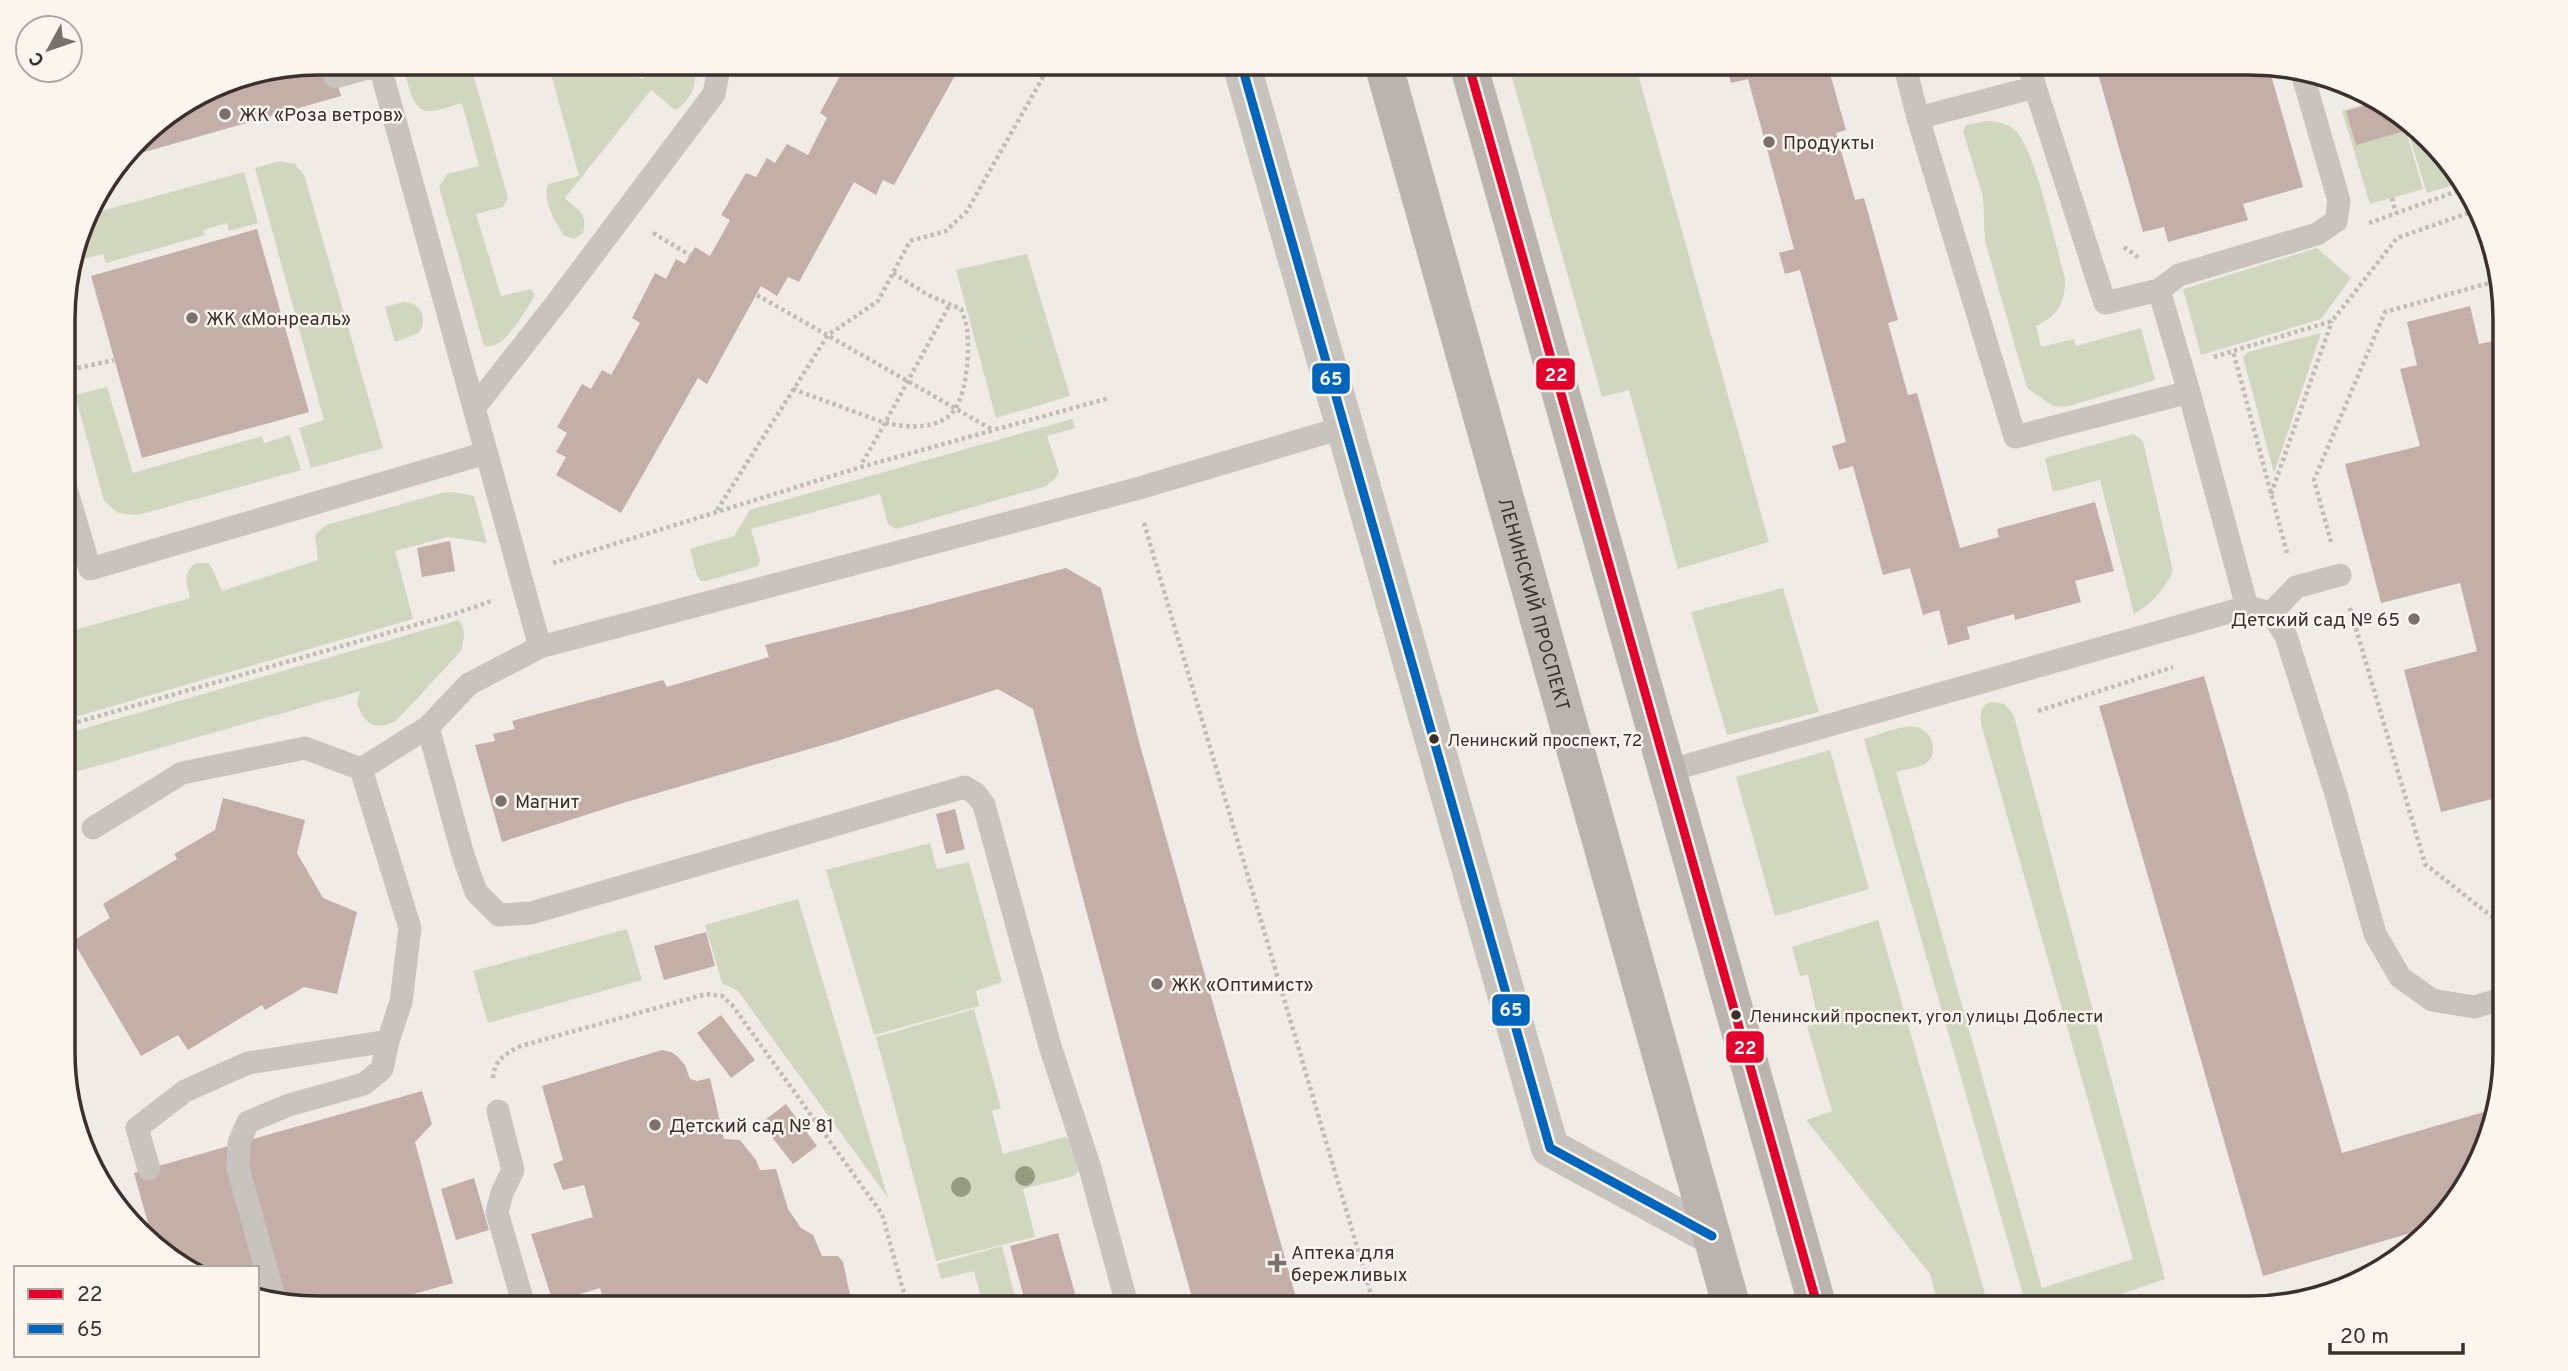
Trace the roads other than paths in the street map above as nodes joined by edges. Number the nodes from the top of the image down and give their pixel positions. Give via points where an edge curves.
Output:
1 (342, 75) edge
2 (382, 75) edge
3 (718, 75) edge
4 (1244, 75) edge
5 (1386, 75) edge
6 (1471, 75) edge
7 (1907, 75) edge
8 (2032, 75) edge
9 (335, 77) dead end
10 (2305, 82) edge
11 (2035, 87) junction
12 (1918, 118) junction
13 (2159, 290) junction
14 (2189, 391) junction
15 (474, 408) junction
16 (1345, 426) junction
17 (486, 453) junction
18 (76, 521) edge
19 (2340, 575) road end
20 (2247, 607) junction
21 (2271, 613) junction
22 (540, 647) junction
23 (428, 727) junction
24 (361, 769) junction
25 (1667, 771) junction
26 (93, 828) dead end
27 (2493, 1001) edge
28 (388, 1041) junction
29 (498, 1111) road end
30 (149, 1169) dead end
31 (1712, 1236) junction
32 (272, 1291) edge
33 (1728, 1295) edge
34 (1814, 1295) edge
35 (521, 1296) edge
36 (1125, 1296) edge

1 - 9 lane
2 - 15 lane
3 - 15 lane via 714,94
4 - 16 street
5 - 31 main road, ЛЕНИНСКИЙ ПРОСПЕКТ
6 - 25 main road
7 - 12 lane
8 - 11 lane
10 - 13 lane via 2339,201 2336,221 2316,234 2179,275
11 - 12 lane
11 - 13 lane via 2105,303
12 - 14 lane via 2015,436
13 - 14 lane
14 - 20 lane
15 - 17 lane
16 - 22 lane via 1136,489
16 - 31 street via 1550,1148
17 - 18 lane via 90,569
17 - 22 lane
19 - 21 lane via 2296,587
20 - 21 lane
20 - 25 lane
21 - 27 lane via 2287,636 2375,934 2400,977 2432,1000 2474,1007
22 - 23 lane via 469,684
23 - 24 lane
23 - 36 lane via 476,892 499,915 531,913 965,787 976,794 988,818
24 - 26 lane via 305,748 182,773
24 - 28 lane via 410,929 401,1002
25 - 34 main road
28 - 30 lane via 248,1063 185,1091 137,1128
28 - 32 lane via 382,1069 364,1084 248,1122 239,1143 237,1168
29 - 35 lane via 513,1170 497,1212
31 - 33 main road, ЛЕНИНСКИЙ ПРОСПЕКТ

